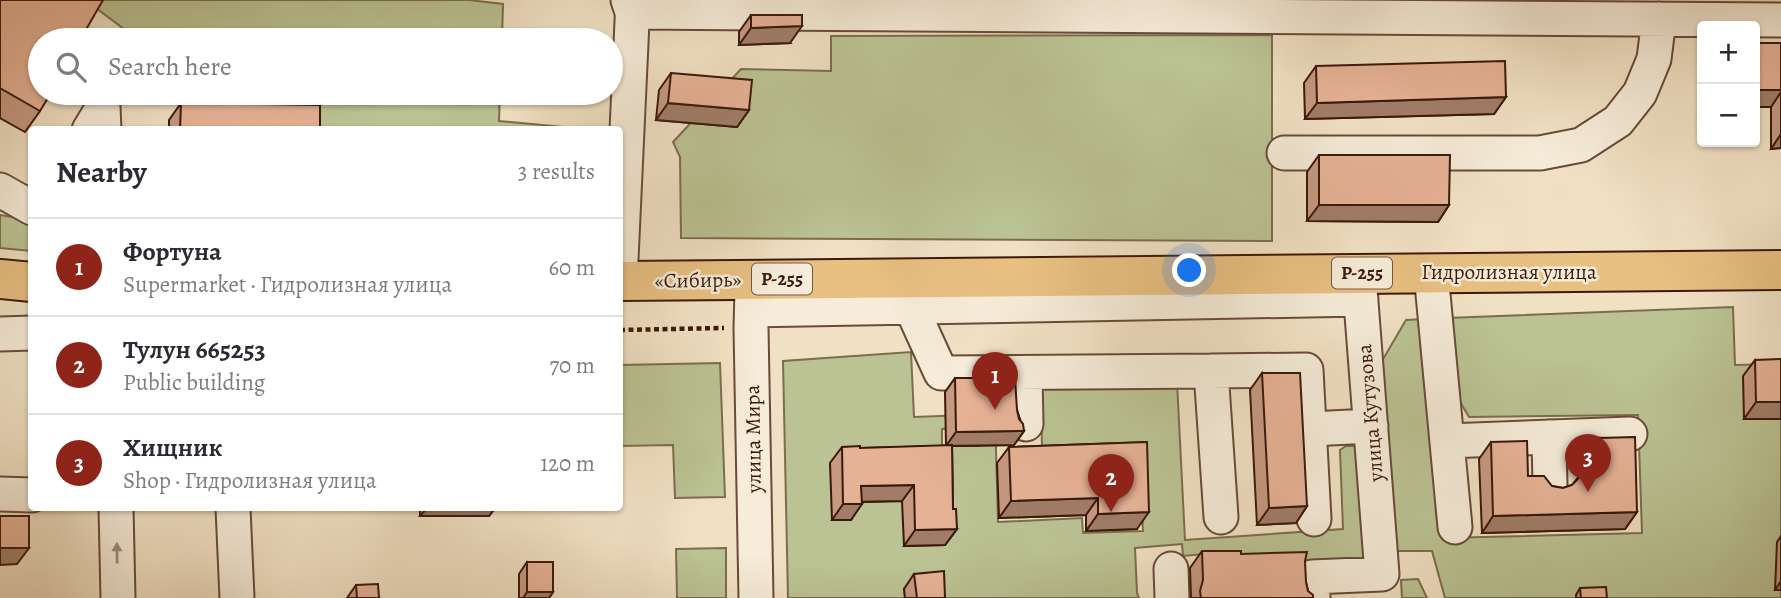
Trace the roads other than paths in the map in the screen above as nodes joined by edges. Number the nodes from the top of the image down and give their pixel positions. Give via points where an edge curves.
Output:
1 (631, 4) edge
2 (837, 7) edge
3 (1659, 19) junction
4 (1781, 20) edge
5 (1284, 153) dead end
6 (0, 190) edge
7 (623, 205) edge
8 (28, 206) edge
9 (1781, 270) edge
10 (1431, 272) junction
11 (944, 277) joint
12 (0, 279) edge
13 (28, 282) edge
14 (623, 282) edge
15 (1360, 286) junction
16 (752, 306) junction
17 (911, 307) junction
18 (0, 334) edge
19 (28, 334) edge
20 (1211, 371) junction
21 (1025, 373) junction
22 (1026, 424) edge
23 (1371, 426) junction
24 (1310, 429) junction
25 (1630, 434) edge
26 (1549, 437) junction
27 (1447, 441) junction
28 (1550, 486) edge
29 (0, 494) edge
30 (28, 495) edge
31 (116, 511) edge
32 (233, 511) edge
33 (1221, 517) dead end
34 (1314, 519) dead end
35 (1455, 527) dead end
36 (118, 598) edge
37 (237, 598) edge
38 (756, 598) edge
39 (1313, 598) edge

1 - 2 street
1 - 7 street
2 - 3 street
3 - 4 street
3 - 5 street via 1654,59 1640,93 1618,121 1581,145 1540,153
6 - 8 street
9 - 10 highway, Гидролизная улица / Р-255
10 - 15 highway, Гидролизная улица / Р-255
10 - 27 street
11 - 15 highway, Гидролизная улица / Р-255
11 - 16 highway, «Сибирь» / Р-255
12 - 13 highway
14 - 16 highway, «Сибирь» / Р-255
15 - 17 street
15 - 23 street, улица Кутузова
16 - 17 street
16 - 38 street, улица Мира
17 - 21 street via 941,373
18 - 19 street
20 - 21 street
20 - 24 street via 1306,370
20 - 33 street
21 - 22 street
23 - 24 street
23 - 39 street, улица Кутузова via 1382,574 1312,577
24 - 34 street
25 - 26 street
26 - 27 street
26 - 28 street
27 - 35 street
29 - 30 street
36 -> 31 street
32 - 37 street

